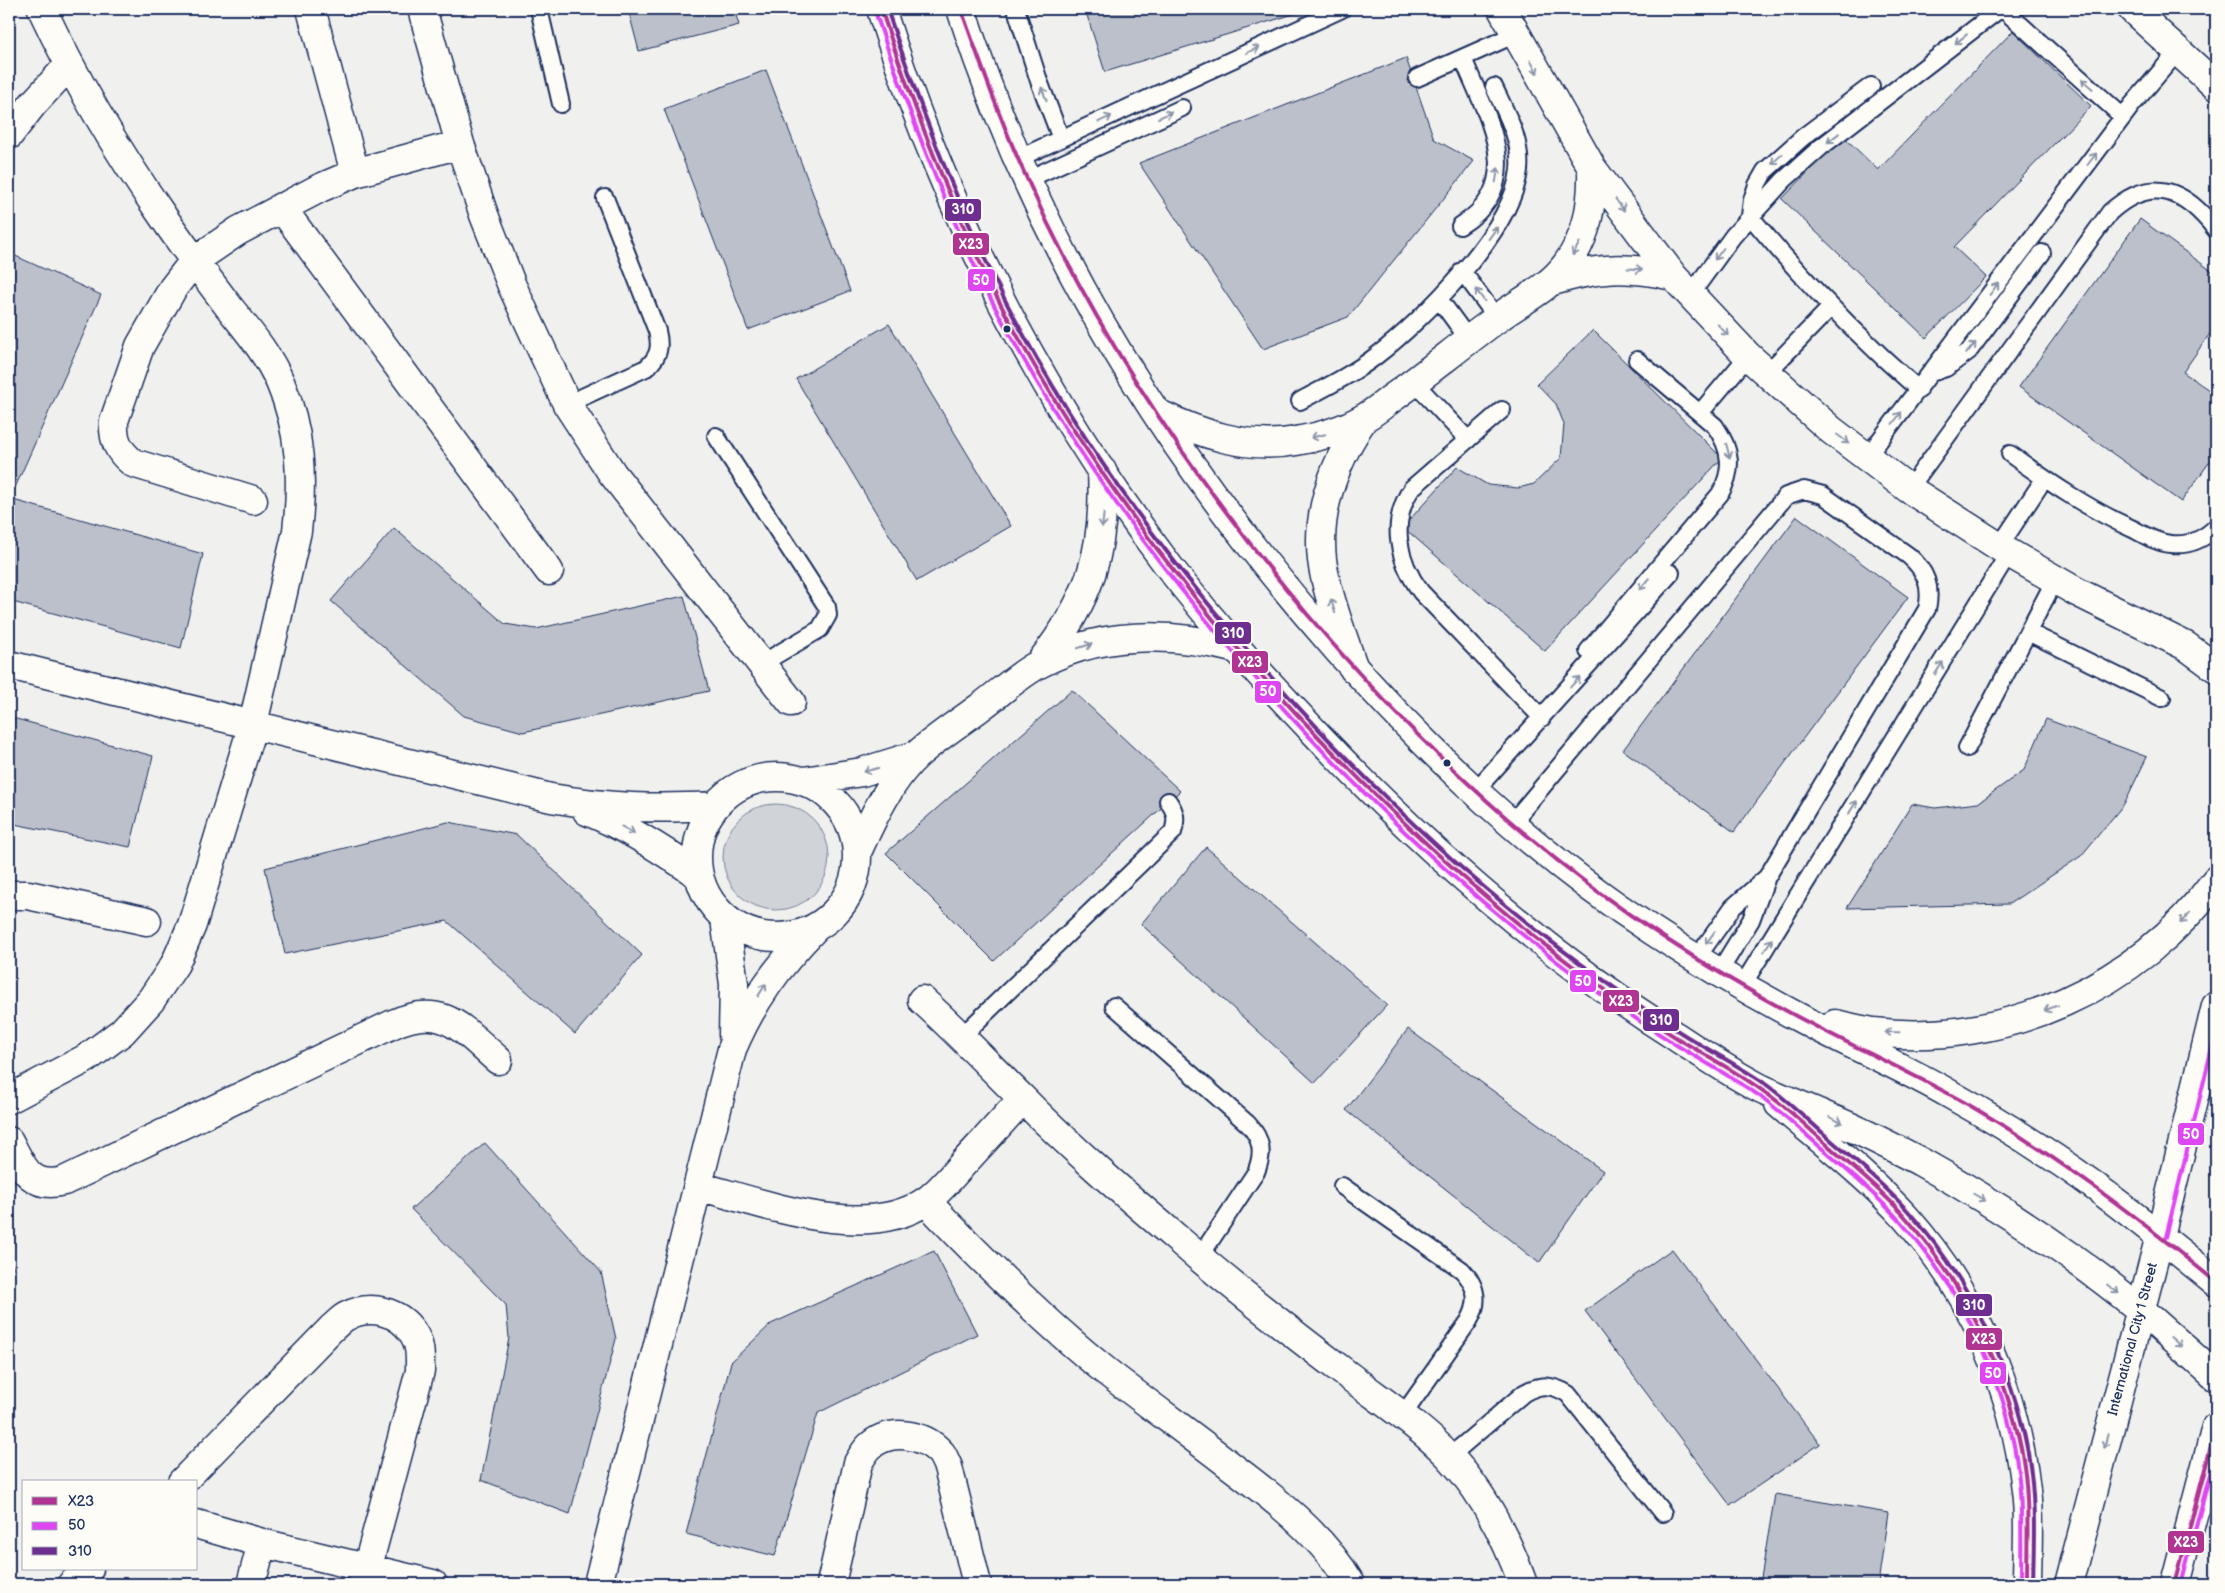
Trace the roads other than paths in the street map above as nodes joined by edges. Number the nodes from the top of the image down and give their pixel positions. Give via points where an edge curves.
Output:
1 (42, 9) edge
2 (311, 9) edge
3 (422, 9) edge
4 (539, 9) edge
5 (881, 9) edge
6 (961, 9) edge
7 (1016, 9) edge
8 (1342, 9) edge
9 (1502, 9) edge
10 (2002, 9) edge
11 (2132, 9) edge
12 (1516, 34) junction
13 (2178, 51) junction
14 (1463, 58) junction
15 (70, 65) junction
16 (1417, 78) dead end
17 (1871, 86) dead end
18 (2216, 86) edge
19 (1494, 88) dead end
20 (561, 104) dead end
21 (1182, 108) dead end
22 (2123, 117) junction
23 (9, 135) edge
24 (1061, 139) junction
25 (460, 144) junction
26 (1592, 168) junction
27 (1021, 170) junction
28 (355, 173) junction
29 (605, 198) dead end
30 (281, 207) junction
31 (1750, 216) junction
32 (1460, 226) dead end
33 (2216, 230) edge
34 (2042, 254) dead end
35 (194, 261) junction
36 (1462, 271) junction
37 (1553, 281) junction
38 (1682, 285) junction
39 (1440, 299) junction
40 (1830, 308) junction
41 (1497, 318) junction
42 (1469, 340) junction
43 (1636, 360) dead end
44 (1757, 365) junction
45 (1931, 373) junction
46 (1414, 382) junction
47 (1919, 390) junction
48 (1300, 400) dead end
49 (567, 404) junction
50 (1502, 410) dead end
51 (1158, 412) junction
52 (1700, 413) junction
53 (1364, 418) junction
54 (716, 436) dead end
55 (1468, 440) junction
56 (2010, 454) dead end
57 (1868, 457) junction
58 (1102, 471) junction
59 (2044, 479) junction
60 (1909, 489) junction
61 (253, 500) dead end
62 (2216, 527) edge
63 (2004, 550) junction
64 (548, 571) dead end
65 (1671, 573) dead end
66 (2055, 580) junction
67 (2028, 632) junction
68 (1237, 649) junction
69 (1588, 651) dead end
70 (761, 664) junction
71 (1039, 664) junction
72 (9, 665) edge
73 (2216, 668) edge
74 (1354, 669) junction
75 (2162, 698) dead end
76 (791, 702) dead end
77 (1542, 718) junction
78 (253, 724) junction
79 (1967, 748) dead end
80 (917, 755) junction
81 (804, 781) junction
82 (1474, 791) junction
83 (551, 798) junction
84 (1168, 801) dead end
85 (714, 806) junction
86 (1511, 824) junction
87 (858, 850) junction
88 (698, 875) junction
89 (1767, 877) junction
90 (2216, 880) edge
91 (9, 895) edge
92 (725, 919) junction
93 (147, 921) dead end
94 (815, 928) junction
95 (1696, 958) junction
96 (1719, 972) junction
97 (1742, 986) junction
98 (922, 1000) dead end
99 (1114, 1006) dead end
100 (2216, 1006) edge
101 (1798, 1017) junction
102 (962, 1036) junction
103 (732, 1049) junction
104 (498, 1060) dead end
105 (1759, 1087) junction
106 (9, 1099) edge
107 (1022, 1099) junction
108 (9, 1141) edge
109 (698, 1186) junction
110 (1342, 1186) dead end
111 (926, 1201) junction
112 (2160, 1236) junction
113 (1199, 1258) junction
114 (2216, 1282) edge
115 (2140, 1310) junction
116 (2216, 1377) edge
117 (1403, 1415) junction
118 (2216, 1427) edge
119 (1449, 1456) junction
120 (184, 1480) edge
121 (1663, 1513) dead end
122 (198, 1525) edge
123 (262, 1543) junction
124 (88, 1570) edge
125 (365, 1577) edge
126 (72, 1584) edge
127 (252, 1584) edge
128 (433, 1584) edge
129 (598, 1584) edge
130 (831, 1584) edge
131 (977, 1584) edge
132 (1351, 1584) edge
133 (1523, 1584) edge
134 (2027, 1584) edge
135 (2069, 1584) edge
136 (2176, 1584) edge

1 - 15 street
2 - 28 street
3 - 25 street
4 - 20 lane
5 - 58 street via 924,130 976,255 1051,393
6 - 27 street
24 -> 7 lane
24 -> 8 lane
9 - 12 street
22 -> 10 lane
10 -> 31 lane via 1821,147
11 - 13 street
12 - 14 lane
12 -> 26 street
13 - 18 street
13 - 22 lane
14 - 16 lane
32 -> 14 lane via 1484,207 1498,180 1499,164 1493,134
15 - 23 street
15 - 35 street via 130,167
17 -> 31 lane via 1802,137 1765,171 1757,185
36 -> 19 lane via 1507,211 1519,169 1518,147 1512,126
27 -> 21 lane
45 -> 22 lane
24 - 27 lane
25 - 28 street
25 - 49 street via 512,286
26 -> 37 street via 1591,209 1585,229 1577,248
26 -> 38 street
27 - 51 street via 1101,325
28 - 30 street
29 - 49 lane via 656,331 659,351 646,368
30 - 35 street
30 - 64 street
31 -> 38 lane via 1719,254
31 - 40 lane
33 - 60 lane via 2189,201 2175,194 2146,191 2121,202 2110,212
45 -> 34 lane via 1946,368 1969,351
35 - 61 street via 168,295 140,346 114,421 113,433 123,456 133,463
35 - 78 street via 266,357 280,382 297,440 300,471 297,531
36 - 39 lane
41 -> 36 lane
37 -> 38 street via 1582,272 1613,268 1643,269
37 - 41 street
38 -> 44 street
39 - 42 lane
39 - 48 lane via 1375,357
40 - 44 lane
40 - 47 lane
41 - 42 street
42 - 46 street
43 - 52 lane
44 - 52 lane
44 -> 57 street via 1831,430
45 - 47 lane
46 - 53 street
46 - 55 lane
57 -> 47 lane
49 - 70 street via 612,473
50 - 55 lane
53 -> 51 street via 1330,433 1295,442 1258,443 1221,438 1186,427
51 - 74 street via 1199,478 1248,543
52 -> 69 lane via 1715,426 1729,452 1727,481 1720,494
74 -> 53 street via 1325,576 1321,543 1324,509 1332,477 1345,446
54 - 70 lane via 827,607 828,615 820,629
55 - 77 lane via 1412,488 1405,498 1398,529 1403,562 1421,592
56 - 59 lane
57 - 60 street
58 - 68 street via 1170,567
58 -> 71 street via 1102,532 1092,575 1079,607
59 - 62 lane via 2111,519 2158,541 2170,544 2196,541
59 - 63 lane
60 - 63 street
63 - 66 street
97 -> 63 lane
77 -> 65 lane
66 - 67 lane
66 - 73 street via 2186,646
67 - 75 lane
67 - 79 lane
71 -> 68 street via 1093,644 1151,636 1209,642
68 - 105 street via 1368,789 1515,921 1609,992
70 - 76 street
71 - 80 street
72 - 78 street
74 - 82 street via 1408,728
77 - 82 lane
78 - 83 street
78 - 106 street via 192,925 175,964 151,1000 122,1032 87,1058
80 -> 81 street via 862,772
80 - 87 street via 884,800
81 - 85 street via 780,777 755,780 733,789
81 - 87 street via 824,792 841,808 852,828
82 - 86 street
83 - 85 street via 632,808
83 -> 88 street via 628,830
84 - 102 lane via 1175,812 1173,832
85 - 88 street via 702,827 696,850
86 - 89 lane via 1779,503 1794,492 1814,492 1823,495 1919,565 1929,586 1930,598 1927,609
86 - 95 street via 1602,896
87 - 94 street via 856,874 848,896 834,914
88 - 92 street via 708,899
89 -> 95 lane via 1733,907
89 - 96 lane via 1751,920
90 -> 101 street via 2179,924 2151,949 2121,972 2054,1007 1981,1028 1943,1033 1873,1032
91 - 93 street via 28,895
92 - 94 street via 745,931 768,938 793,936
92 - 103 street via 734,984
103 -> 94 street via 766,984
95 - 96 street
96 - 97 street
97 - 101 street
98 - 102 street
99 - 113 lane via 1257,1134 1261,1160 1256,1172
100 - 112 street, International City 1 Street
101 - 112 street via 1940,1088 2021,1136
102 - 107 street
103 - 109 street
104 - 108 street via 453,1022 416,1015 64,1181 42,1183 32,1178
105 -> 115 street via 1920,1162 2059,1248
105 - 134 street via 1870,1182 1906,1218 1938,1258 1964,1300 1991,1351 2018,1441 2027,1491
107 - 111 street
107 - 113 street
109 - 111 street via 797,1212 850,1220 902,1212
109 - 129 street
110 - 117 lane via 1462,1270 1475,1289 1475,1311 1469,1322
111 - 132 street via 975,1253 1067,1338 1275,1500 1311,1534
112 - 114 street
112 - 115 street, International City 1 Street
113 - 117 street
115 -> 116 street
115 -> 135 street, International City 1 Street
117 - 119 street
118 - 136 street
119 - 121 lane via 1524,1393 1540,1386 1558,1388 1568,1394
119 - 133 street via 1480,1496 1499,1529
120 - 125 street via 347,1316 365,1310 384,1311 402,1320 414,1333 420,1352 420,1371
122 - 123 street
123 - 125 street
123 - 127 street
124 - 126 street
125 - 128 street
130 - 131 street via 858,1464 869,1447 886,1437 906,1434 925,1441 941,1453 948,1467

